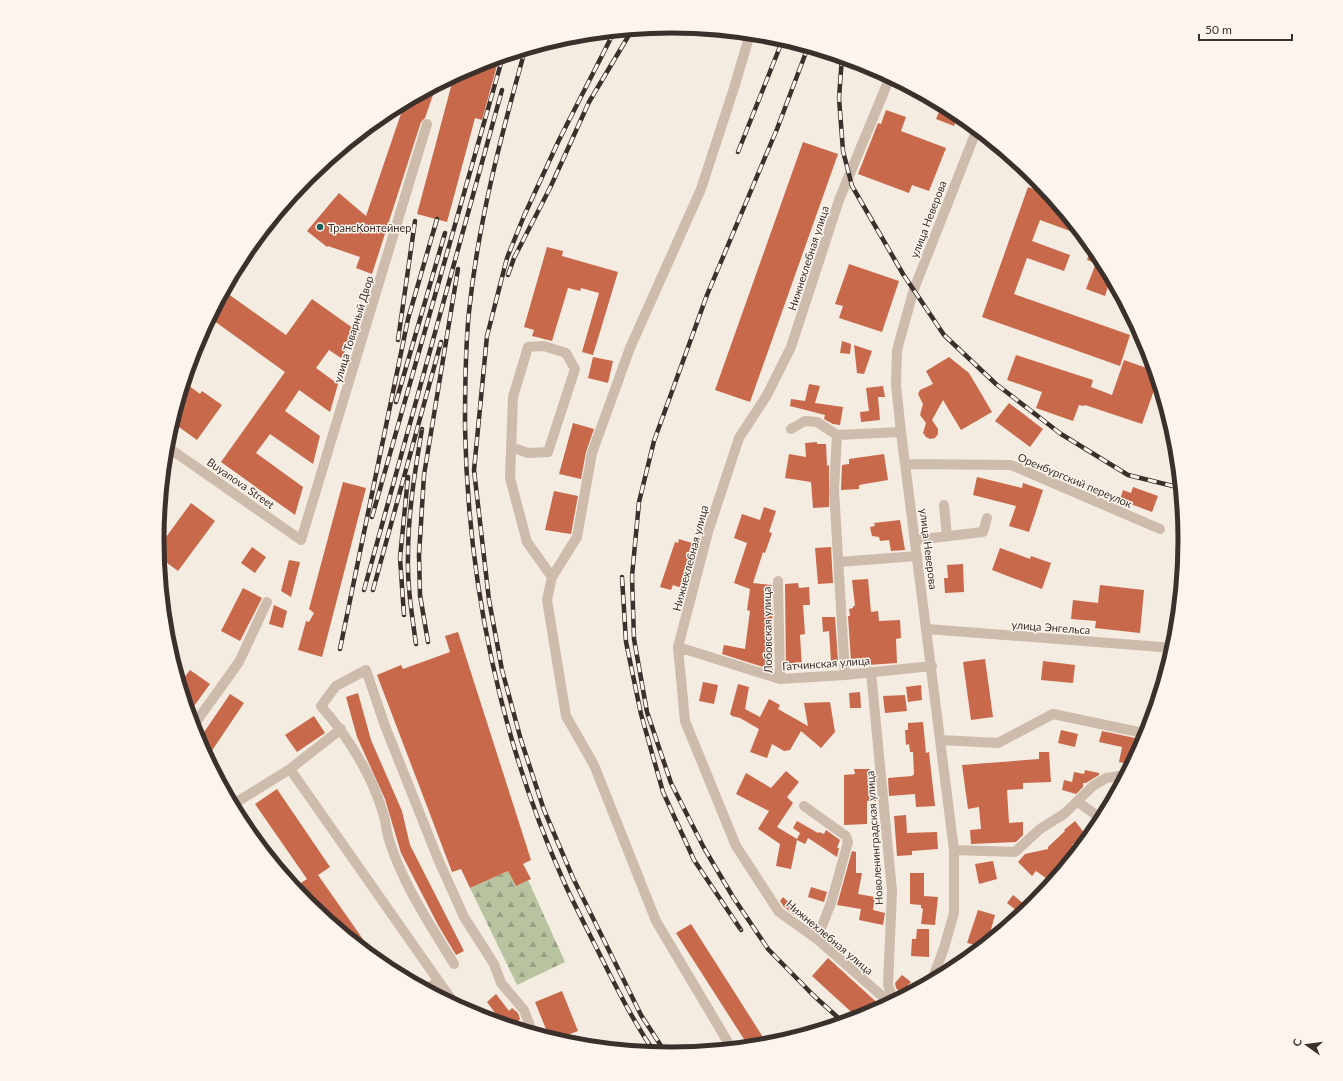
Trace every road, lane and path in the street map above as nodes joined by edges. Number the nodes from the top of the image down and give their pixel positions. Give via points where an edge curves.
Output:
1 (749, 39) edge
2 (888, 81) edge
3 (427, 124) dead end
4 (975, 134) edge
5 (791, 429) dead end
6 (901, 432) junction
7 (837, 435) junction
8 (511, 447) junction
9 (172, 450) edge
10 (906, 464) junction
11 (944, 505) dead end
12 (987, 518) dead end
13 (1160, 529) dead end
14 (947, 536) junction
15 (301, 540) joint
16 (916, 540) junction
17 (917, 556) junction
18 (839, 562) junction
19 (552, 577) junction
20 (778, 581) dead end
21 (267, 602) dead end
22 (927, 630) junction
23 (678, 647) junction
24 (1167, 648) edge
25 (932, 666) junction
26 (871, 672) junction
27 (845, 675) junction
28 (780, 679) junction
29 (197, 720) edge
30 (341, 729) junction
31 (1141, 733) edge
32 (941, 740) junction
33 (290, 769) junction
34 (1121, 776) edge
35 (237, 802) edge
36 (1078, 802) junction
37 (804, 806) dead end
38 (1097, 816) edge
39 (954, 850) junction
40 (817, 939) junction
41 (454, 964) dead end
42 (935, 973) edge
43 (438, 981) junction
44 (430, 987) edge
45 (450, 997) edge
46 (892, 998) edge
47 (887, 1000) edge
48 (531, 1028) edge
49 (729, 1045) edge

1 - 19 street via 700,189 630,348 592,453 578,537
2 - 23 street, Нижнехлебная улица via 839,200 792,347 767,395 739,438 708,532
3 - 15 street, улица Товарный Двор
4 - 6 street, улица Неверова via 914,289 897,350 896,385
5 - 7 street via 806,421 817,422
6 - 7 street
6 - 10 street, улица Неверова
7 - 18 street via 834,490
8 - 8 street via 513,397 528,348 544,346 566,353 575,369 548,452 528,453
8 - 19 street via 510,478 527,542
9 - 15 street, Buyanova Street
10 - 13 street, Оренбургский переулок via 1011,465
10 - 16 street, улица Неверова
11 - 14 street
12 - 14 street via 983,532
14 - 16 street
16 - 17 street, улица Неверова
17 - 18 street
17 - 22 street, улица Неверова
18 - 27 street
19 - 49 street via 546,600 566,716 594,764 656,921
20 - 28 street, Лобовская улица
21 - 29 street via 239,662
22 - 24 street, улица Энгельса
22 - 25 street, улица Неверова
23 - 28 street, Гатчинская улица
23 - 40 street, Нижнехлебная улица via 684,721 736,846 779,912
25 - 26 street, Гатчинская улица
25 - 32 street, улица Неверова
26 - 27 street, Гатчинская улица
26 - 46 street, Новоленинградская улица via 892,891 888,986
27 - 28 street, Гатчинская улица
30 - 33 street
30 - 41 street via 360,759 383,815 390,843 418,906
30 - 48 street via 321,706 336,686 366,670 385,726 464,917 494,964 501,983 524,1010
31 - 32 street via 1053,714 998,743
32 - 39 street, улица Неверова
33 - 35 street
33 - 43 street
34 - 36 street via 1106,778 1093,786
36 - 38 street
36 - 39 street via 1040,829 1015,852
37 - 40 street via 846,836 848,842 831,903
39 - 42 street, улица Неверова via 954,913
40 - 47 street, Нижнехлебная улица
43 - 44 street
43 - 45 street

